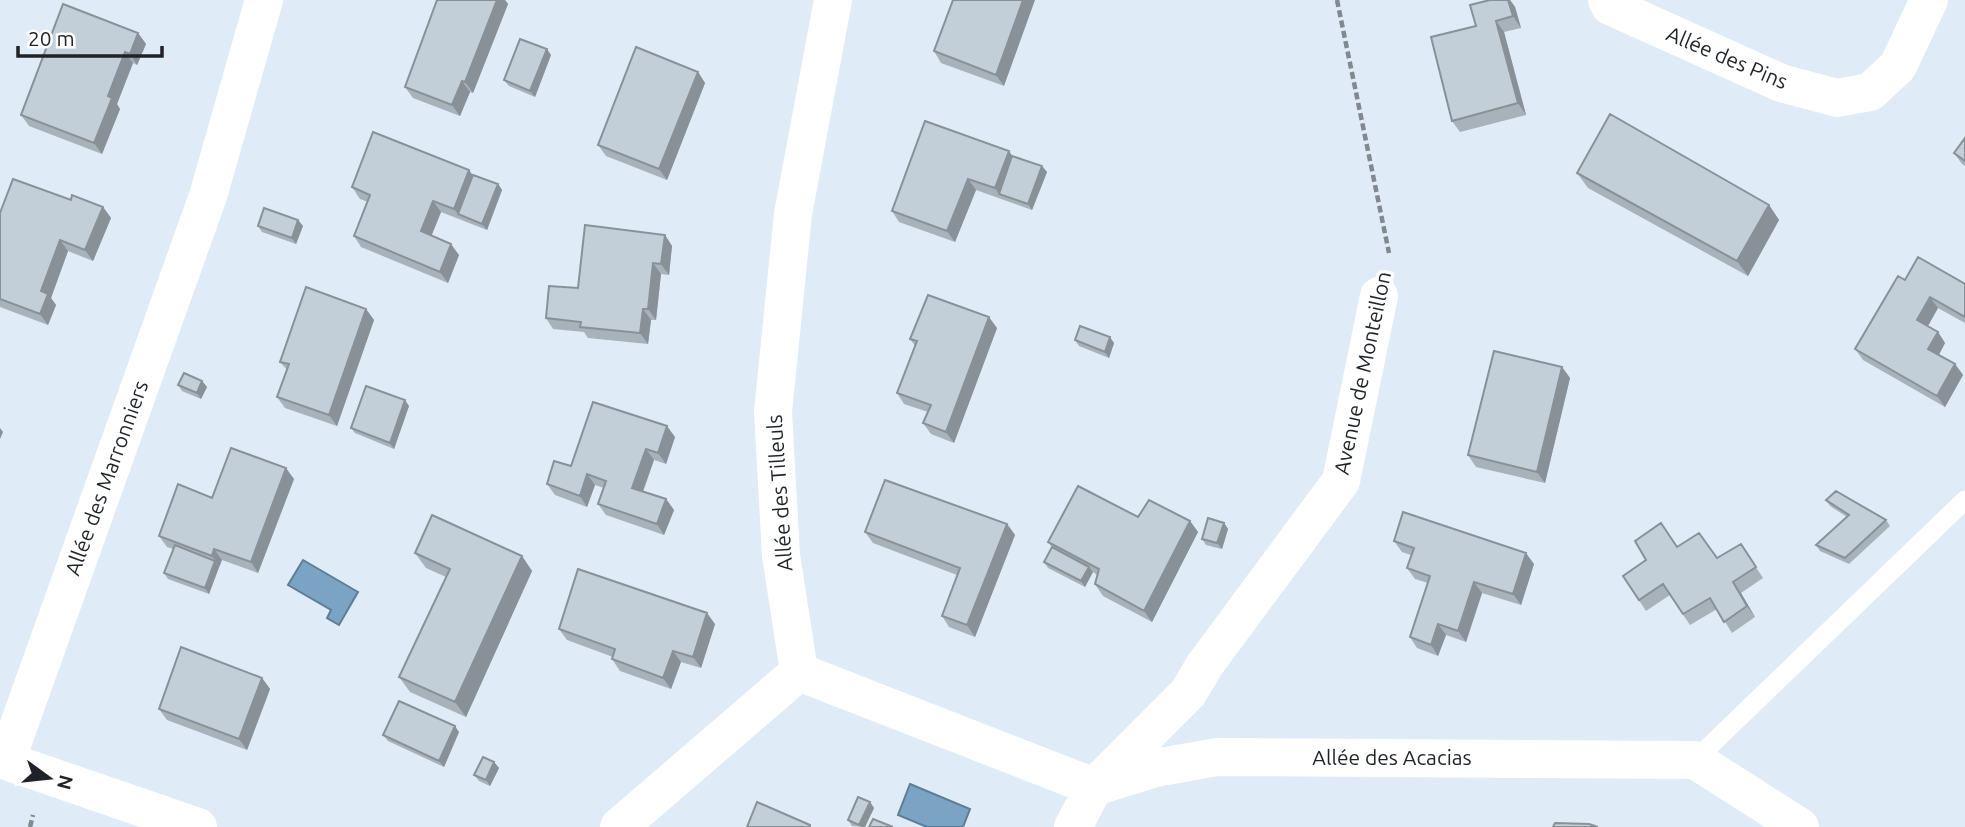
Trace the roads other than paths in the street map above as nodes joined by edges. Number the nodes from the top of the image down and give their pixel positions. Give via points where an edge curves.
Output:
1 (264, 0) edge
2 (833, 0) edge
3 (1606, 0) edge
4 (1928, 0) edge
5 (1380, 296) road end
6 (1965, 500) edge
7 (799, 672) junction
8 (1695, 760) junction
9 (1094, 787) junction
10 (198, 827) edge
11 (619, 827) edge
12 (1073, 827) edge
13 (1800, 827) edge

1 - 10 street, Allée des Marronniers via 208,196 6,761
2 - 7 street, Allée des Tilleuls via 793,214 773,412 781,555
3 - 4 street, Allée des Pins via 1610,6 1781,83 1837,97 1870,92 1898,66
5 - 9 street, Avenue de Monteillon via 1340,481 1188,692
6 - 8 lane
7 - 9 street
7 - 11 street
8 - 9 street, Allée des Acacias via 1217,757 1155,768
8 - 13 street
9 - 12 street, Avenue de Monteillon

